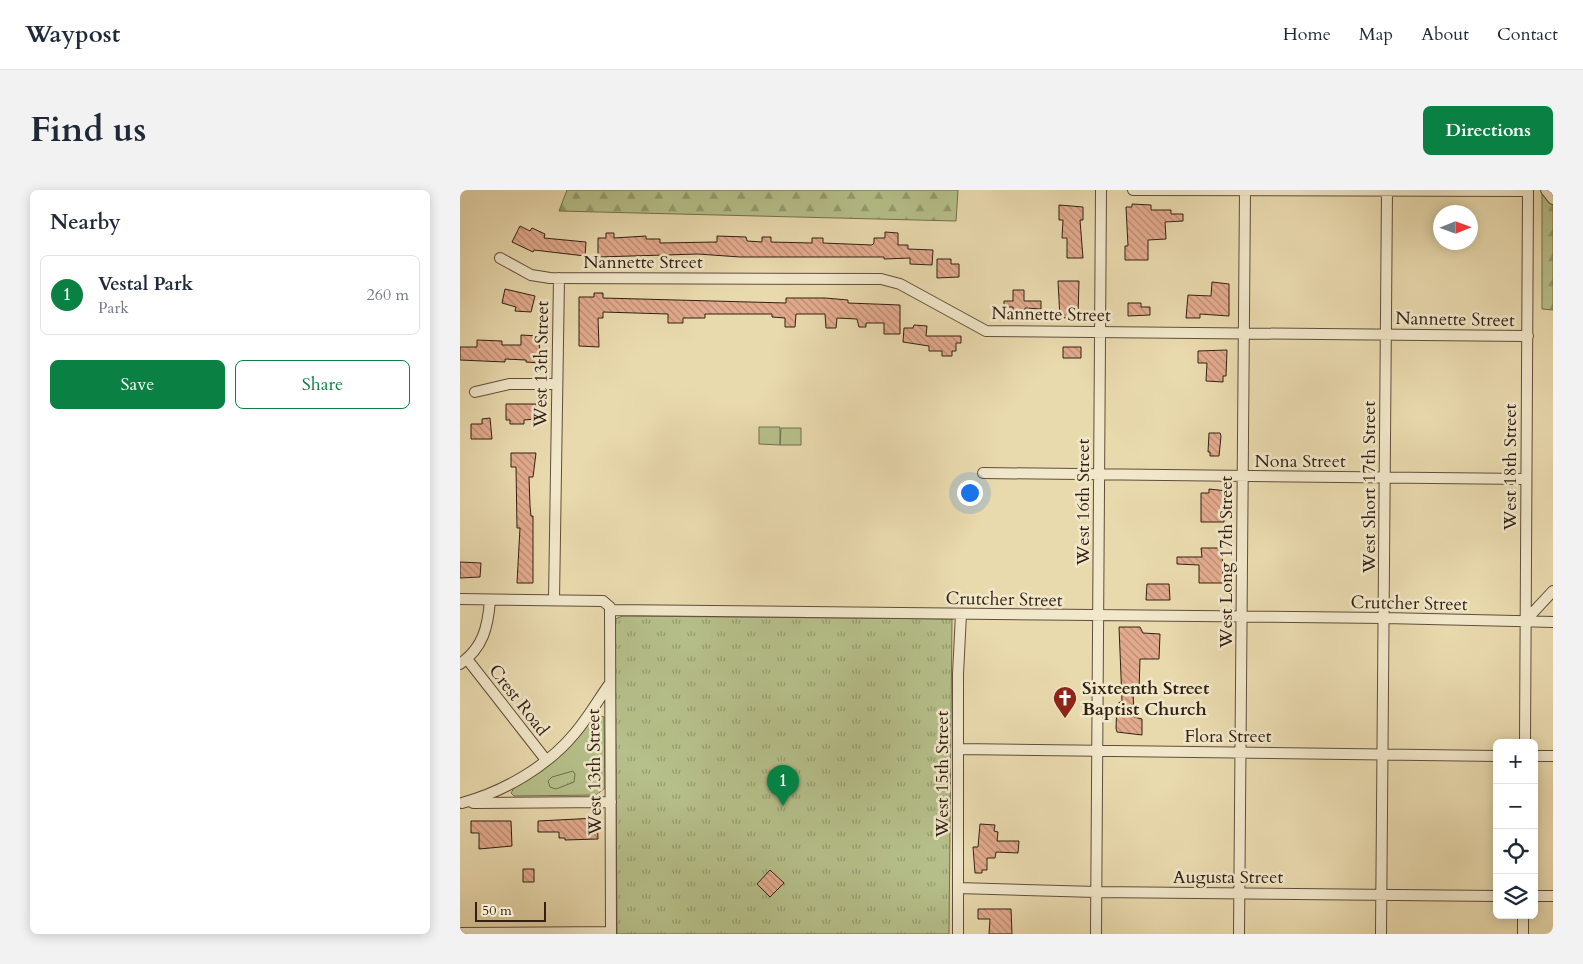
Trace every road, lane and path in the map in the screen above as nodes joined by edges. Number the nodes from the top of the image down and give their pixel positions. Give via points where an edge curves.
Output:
1 (1101, 190) edge
2 (1133, 190) edge
3 (1245, 190) edge
4 (1546, 190) edge
5 (1387, 191) edge
6 (1553, 199) edge
7 (500, 258) dead end
8 (559, 278) junction
9 (1100, 332) junction
10 (1244, 334) junction
11 (1386, 335) junction
12 (1528, 336) junction
13 (557, 384) junction
14 (475, 392) dead end
15 (983, 474) dead end
16 (1099, 476) junction
17 (1242, 477) junction
18 (1385, 478) junction
19 (1526, 479) junction
20 (1553, 591) edge
21 (460, 599) edge
22 (490, 600) junction
23 (554, 600) junction
24 (610, 610) junction
25 (961, 614) junction
26 (1098, 616) junction
27 (1242, 618) junction
28 (1385, 618) junction
29 (1525, 621) junction
30 (1553, 622) edge
31 (463, 662) edge
32 (608, 686) junction
33 (1525, 739) edge
34 (959, 749) junction
35 (1097, 751) junction
36 (1241, 753) junction
37 (1383, 754) junction
38 (1493, 756) edge
39 (1538, 756) edge
40 (1553, 756) edge
41 (546, 760) junction
42 (611, 802) junction
43 (461, 803) edge
44 (958, 888) junction
45 (1096, 892) junction
46 (1240, 894) junction
47 (1382, 895) junction
48 (1493, 896) edge
49 (1538, 896) edge
50 (1553, 896) edge
51 (1523, 919) edge
52 (460, 933) edge
53 (611, 933) edge
54 (958, 934) edge
55 (1096, 934) edge
56 (1239, 934) edge
57 (1382, 934) edge
58 (1523, 934) edge

1 - 9 street, West 16th Street
2 - 3 street
3 - 5 street
3 - 10 street, West Long 17th Street
4 - 6 street
5 - 11 street, West Short 17th Street
5 - 12 street, West 18th Street via 1528,191
7 - 8 street, Nannette Street via 531,275
8 - 9 street, Nannette Street via 881,279 900,284 986,331
8 - 13 street, West 13th Street
9 - 10 street, Nannette Street
9 - 16 street, West 16th Street
10 - 11 street, Nannette Street
10 - 17 street, West Long 17th Street
11 - 12 street, Nannette Street
11 - 18 street, West Short 17th Street
12 - 19 street, West 18th Street
13 - 14 street via 509,384
13 - 23 street, West 13th Street
15 - 16 street, Nona Street
16 - 17 street, Nona Street
16 - 26 street, West 16th Street
17 - 18 street, Nona Street
17 - 27 street, West Long 17th Street
18 - 19 street, Nona Street
18 - 28 street, West Short 17th Street
19 - 29 street, West 18th Street
20 - 29 street
21 - 22 street, Crutcher Street
22 - 23 street, Crutcher Street
22 - 31 street, Crest Road via 482,641
23 - 24 street, Crutcher Street via 603,602
24 - 25 street, Crutcher Street
24 - 32 street, West 13th Street
25 - 26 street, Crutcher Street
25 - 34 street, West 15th Street
26 - 27 street, Crutcher Street
26 - 35 street, West 16th Street
27 - 28 street, Crutcher Street
27 - 36 street, West Long 17th Street
28 - 29 street, Crutcher Street
28 - 37 street, West Short 17th Street
29 - 30 street, Crutcher Street
29 - 33 street, West 18th Street
31 - 41 street, Crest Road
32 - 41 street via 575,734
32 - 42 street, West 13th Street
34 - 35 street, Flora Street
34 - 44 street, West 15th Street
35 - 36 street, Flora Street
35 - 45 street, West 16th Street
36 - 37 street, Flora Street
36 - 46 street, West Long 17th Street
37 - 38 street, Flora Street
37 - 47 street, West Short 17th Street
39 - 40 street
41 - 43 street via 494,792
42 - 43 street
42 - 53 street, West 13th Street
44 - 45 street, Augusta Street
44 - 54 street, West 15th Street
45 - 46 street, Augusta Street
45 - 55 street, West 16th Street
46 - 47 street, Augusta Street
46 - 56 street, West Long 17th Street
47 - 48 street, Augusta Street
47 - 57 street, West Short 17th Street
49 - 50 street
51 - 58 street
52 - 53 street

